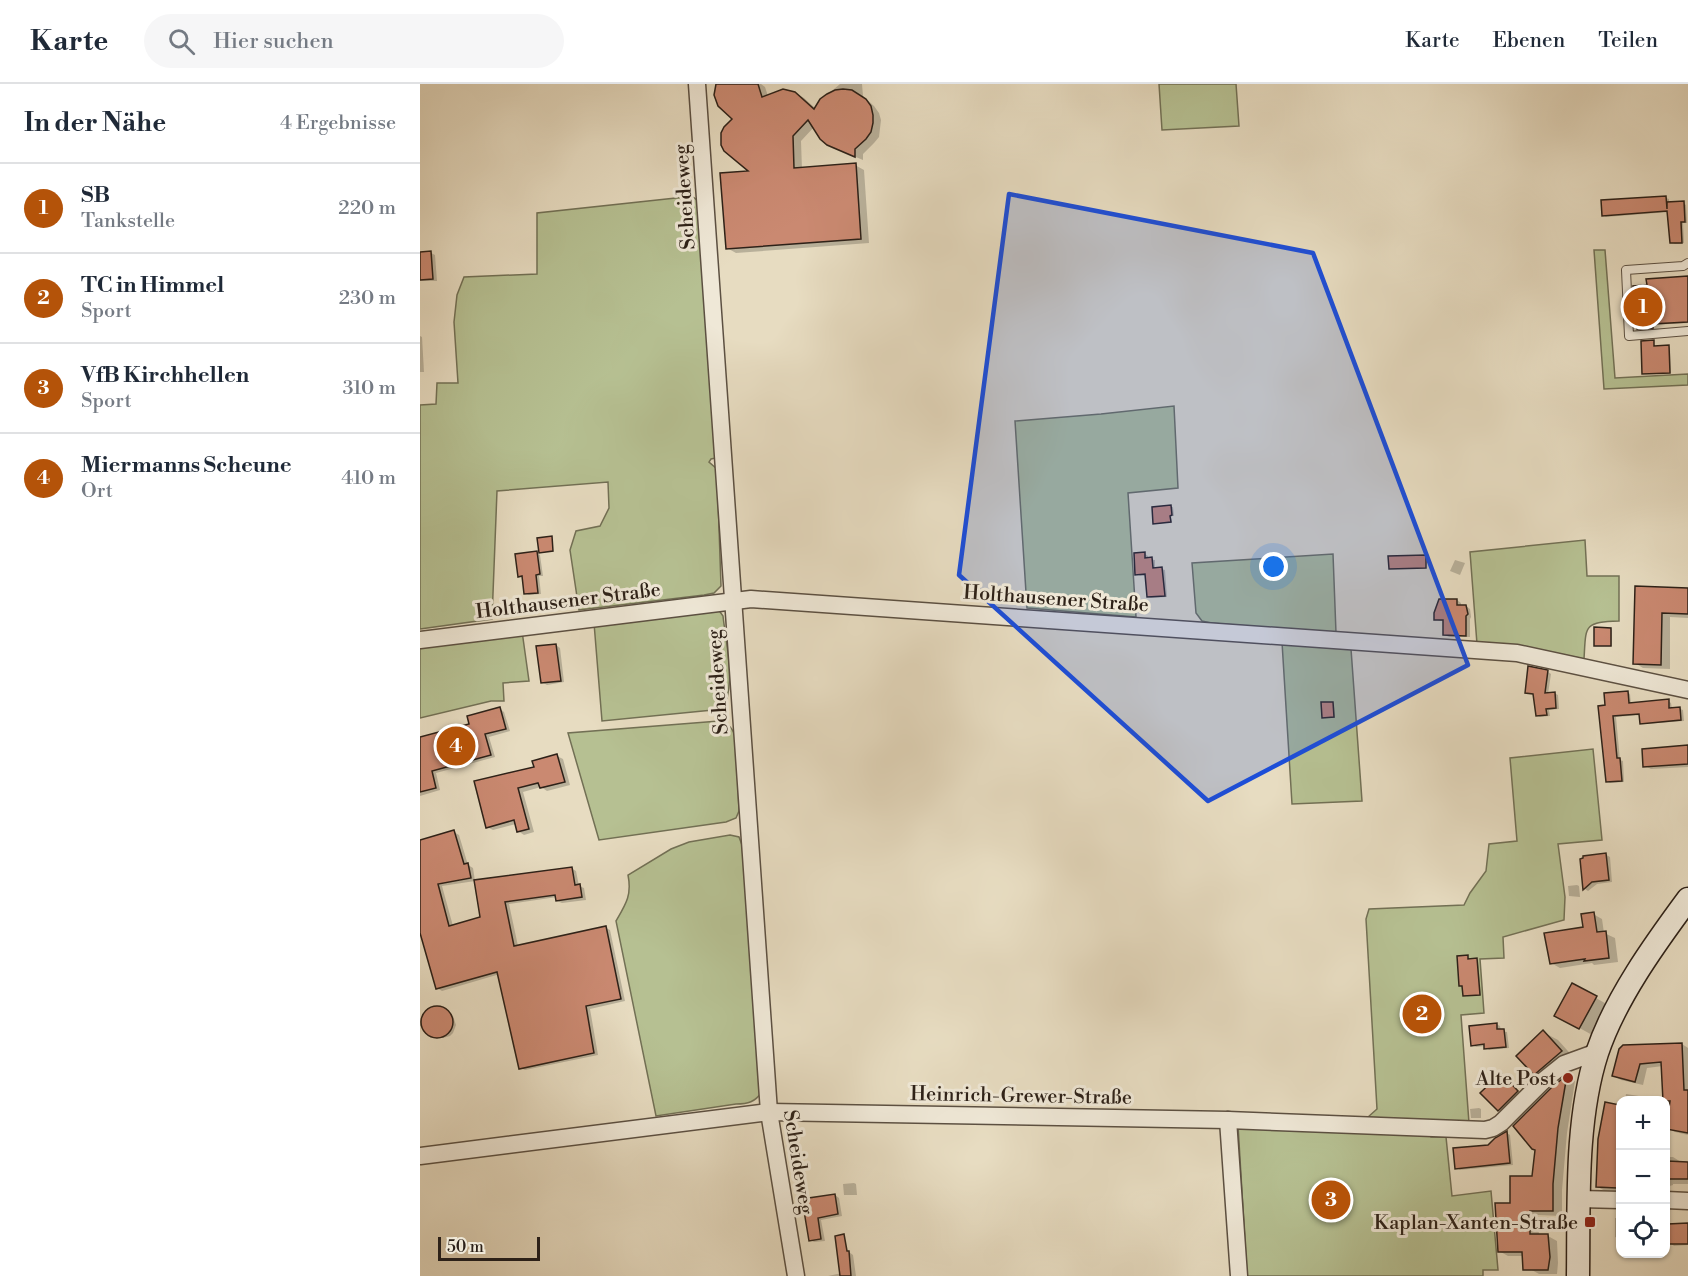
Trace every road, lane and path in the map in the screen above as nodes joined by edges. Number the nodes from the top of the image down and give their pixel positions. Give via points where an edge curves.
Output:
1 (697, 84) edge
2 (1688, 263) edge
3 (1688, 331) edge
4 (733, 600) junction
5 (420, 640) edge
6 (1688, 690) edge
7 (1688, 899) edge
8 (1597, 1052) junction
9 (770, 1112) junction
10 (1228, 1120) junction
11 (420, 1156) edge
12 (1580, 1199) junction
13 (1616, 1200) edge
14 (1670, 1200) edge
15 (1688, 1201) edge
16 (796, 1276) edge
17 (1239, 1276) edge
18 (1578, 1276) edge

1 - 4 street, Scheideweg
2 - 3 lane via 1626,270 1629,336
4 - 5 street, Holthausener Straße
4 - 6 street, Holthausener Straße via 751,598 1518,653
4 - 9 street, Scheideweg
7 - 8 main road via 1630,983
8 - 10 street, Heinrich-Grewer-Straße via 1564,1064 1501,1123 1485,1130
8 - 12 main road via 1583,1124
9 - 10 street, Heinrich-Grewer-Straße
9 - 11 street, Heinrich-Grewer-Straße
9 - 16 street, Scheideweg
10 - 17 street
12 - 13 street
12 - 18 main road
14 - 15 street

